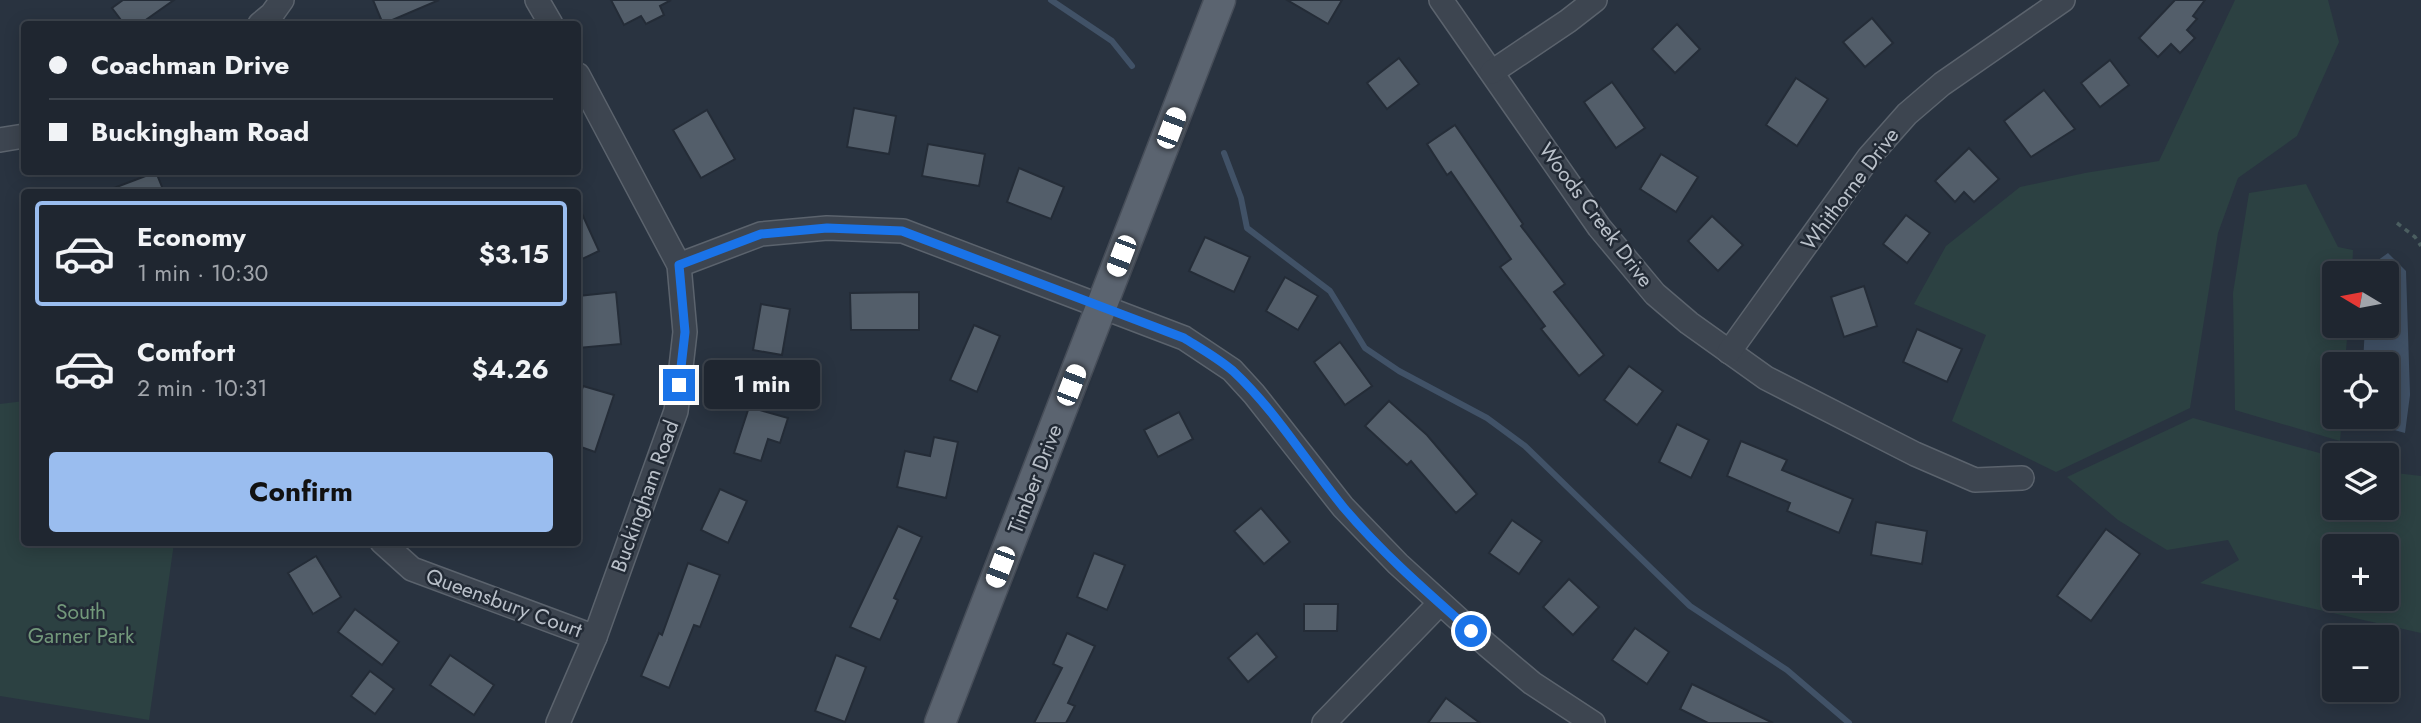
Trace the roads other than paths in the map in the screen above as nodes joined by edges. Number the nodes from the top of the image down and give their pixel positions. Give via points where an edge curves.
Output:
1 (282, 0) edge
2 (537, 0) edge
3 (1220, 0) edge
4 (1441, 0) edge
5 (1595, 0) edge
6 (2063, 0) edge
7 (264, 21) edge
8 (549, 21) edge
9 (1492, 72) junction
10 (581, 81) edge
11 (21, 136) edge
12 (0, 140) edge
13 (679, 265) junction
14 (1102, 307) junction
15 (1729, 352) junction
16 (2022, 478) dead end
17 (386, 546) edge
18 (1440, 603) junction
19 (595, 637) junction
20 (558, 723) edge
21 (940, 723) edge
22 (1324, 723) edge
23 (1593, 723) edge

1 - 7 street
2 - 8 street
3 - 14 main road, Timber Drive
4 - 9 street, Woods Creek Drive
5 - 9 street
6 - 15 street, Whithorne Drive via 1906,114 1869,157
9 - 15 street, Woods Creek Drive via 1599,227 1655,294
10 - 13 street, Buckingham Road
11 - 12 street
13 - 14 street via 761,234 827,228 902,231
13 - 19 street, Buckingham Road via 685,332 676,411
14 - 18 street via 1184,338 1232,370 1362,528
14 - 21 main road, Timber Drive
15 - 16 street, Woods Creek Drive via 1766,378 1954,471 1975,480
17 - 19 street, Queensbury Court via 412,569
18 - 22 street
18 - 23 street via 1532,682
19 - 20 street, Buckingham Road

